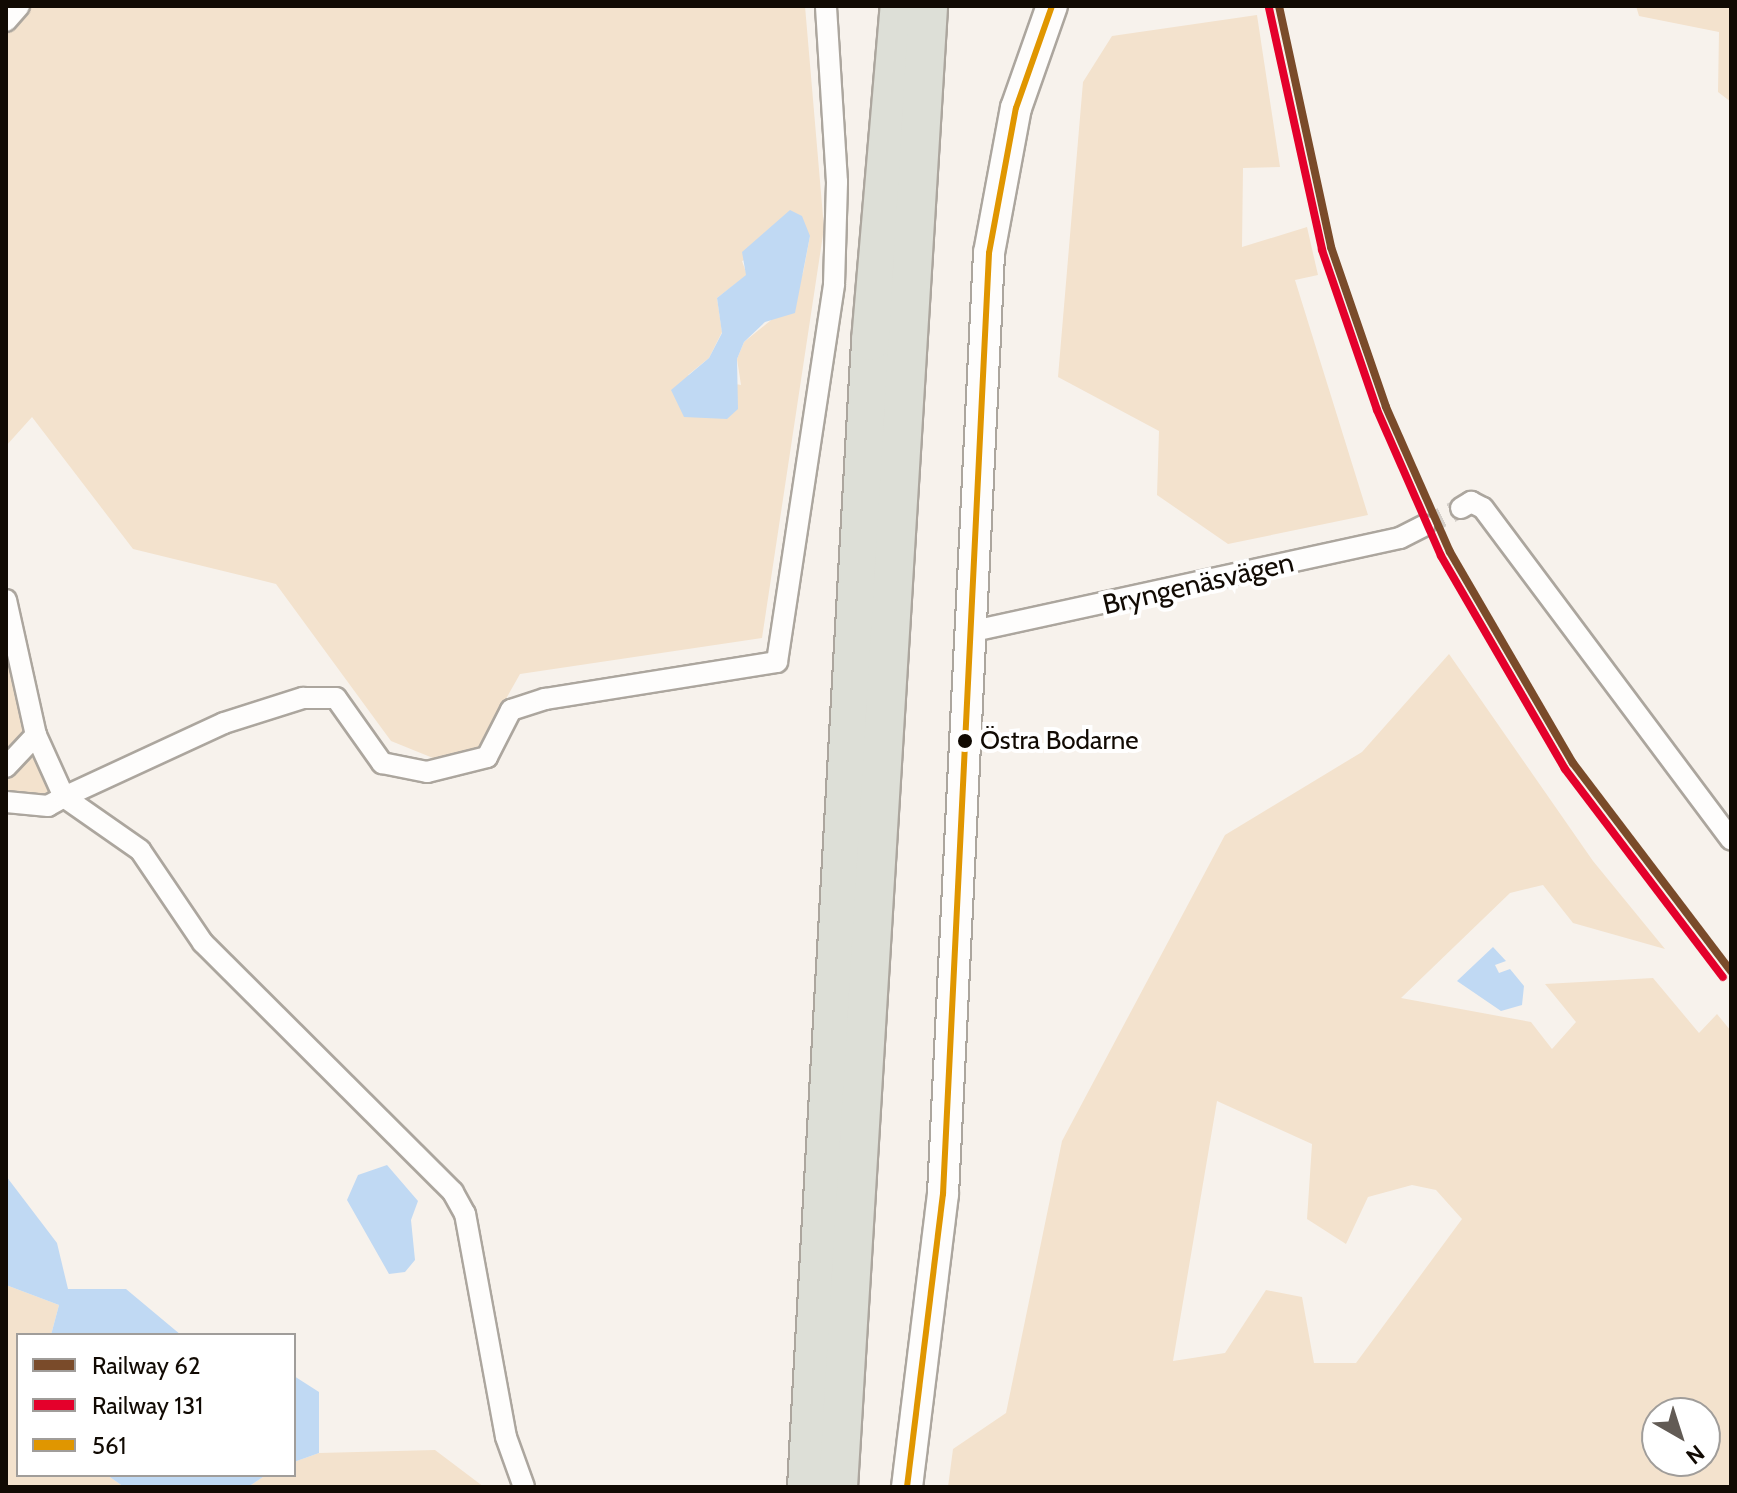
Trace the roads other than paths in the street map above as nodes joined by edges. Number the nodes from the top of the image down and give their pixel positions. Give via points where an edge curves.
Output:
1 (19, 6) edge
2 (826, 6) edge
3 (876, 6) edge
4 (900, 6) edge
5 (928, 6) edge
6 (1052, 6) edge
7 (6, 21) edge
8 (890, 171) junction
9 (1461, 508) dead end
10 (1424, 526) tunnel mouth
11 (6, 600) edge
12 (969, 632) junction
13 (36, 735) junction
14 (6, 767) edge
15 (64, 797) junction
16 (6, 802) edge
17 (1731, 839) edge
18 (524, 1487) edge
19 (807, 1487) edge
20 (838, 1487) edge
21 (907, 1487) edge

1 - 7 street
2 - 15 street via 837,182 834,284 777,662 545,699 511,710 487,757 427,772 382,763 336,698 303,698 224,723
3 - 8 highway via 879,126
4 - 8 highway
5 - 20 highway
6 - 12 street via 996,191
8 - 19 highway via 871,341
9 - 17 street via 1471,502 1483,508
10 - 12 street, Bryngenäsvägen via 1400,538
11 - 13 street
12 - 21 street via 938,1264
13 - 14 street
13 - 15 street
15 - 16 street via 48,806
15 - 18 street via 140,850 203,943 453,1192 465,1214 506,1437

